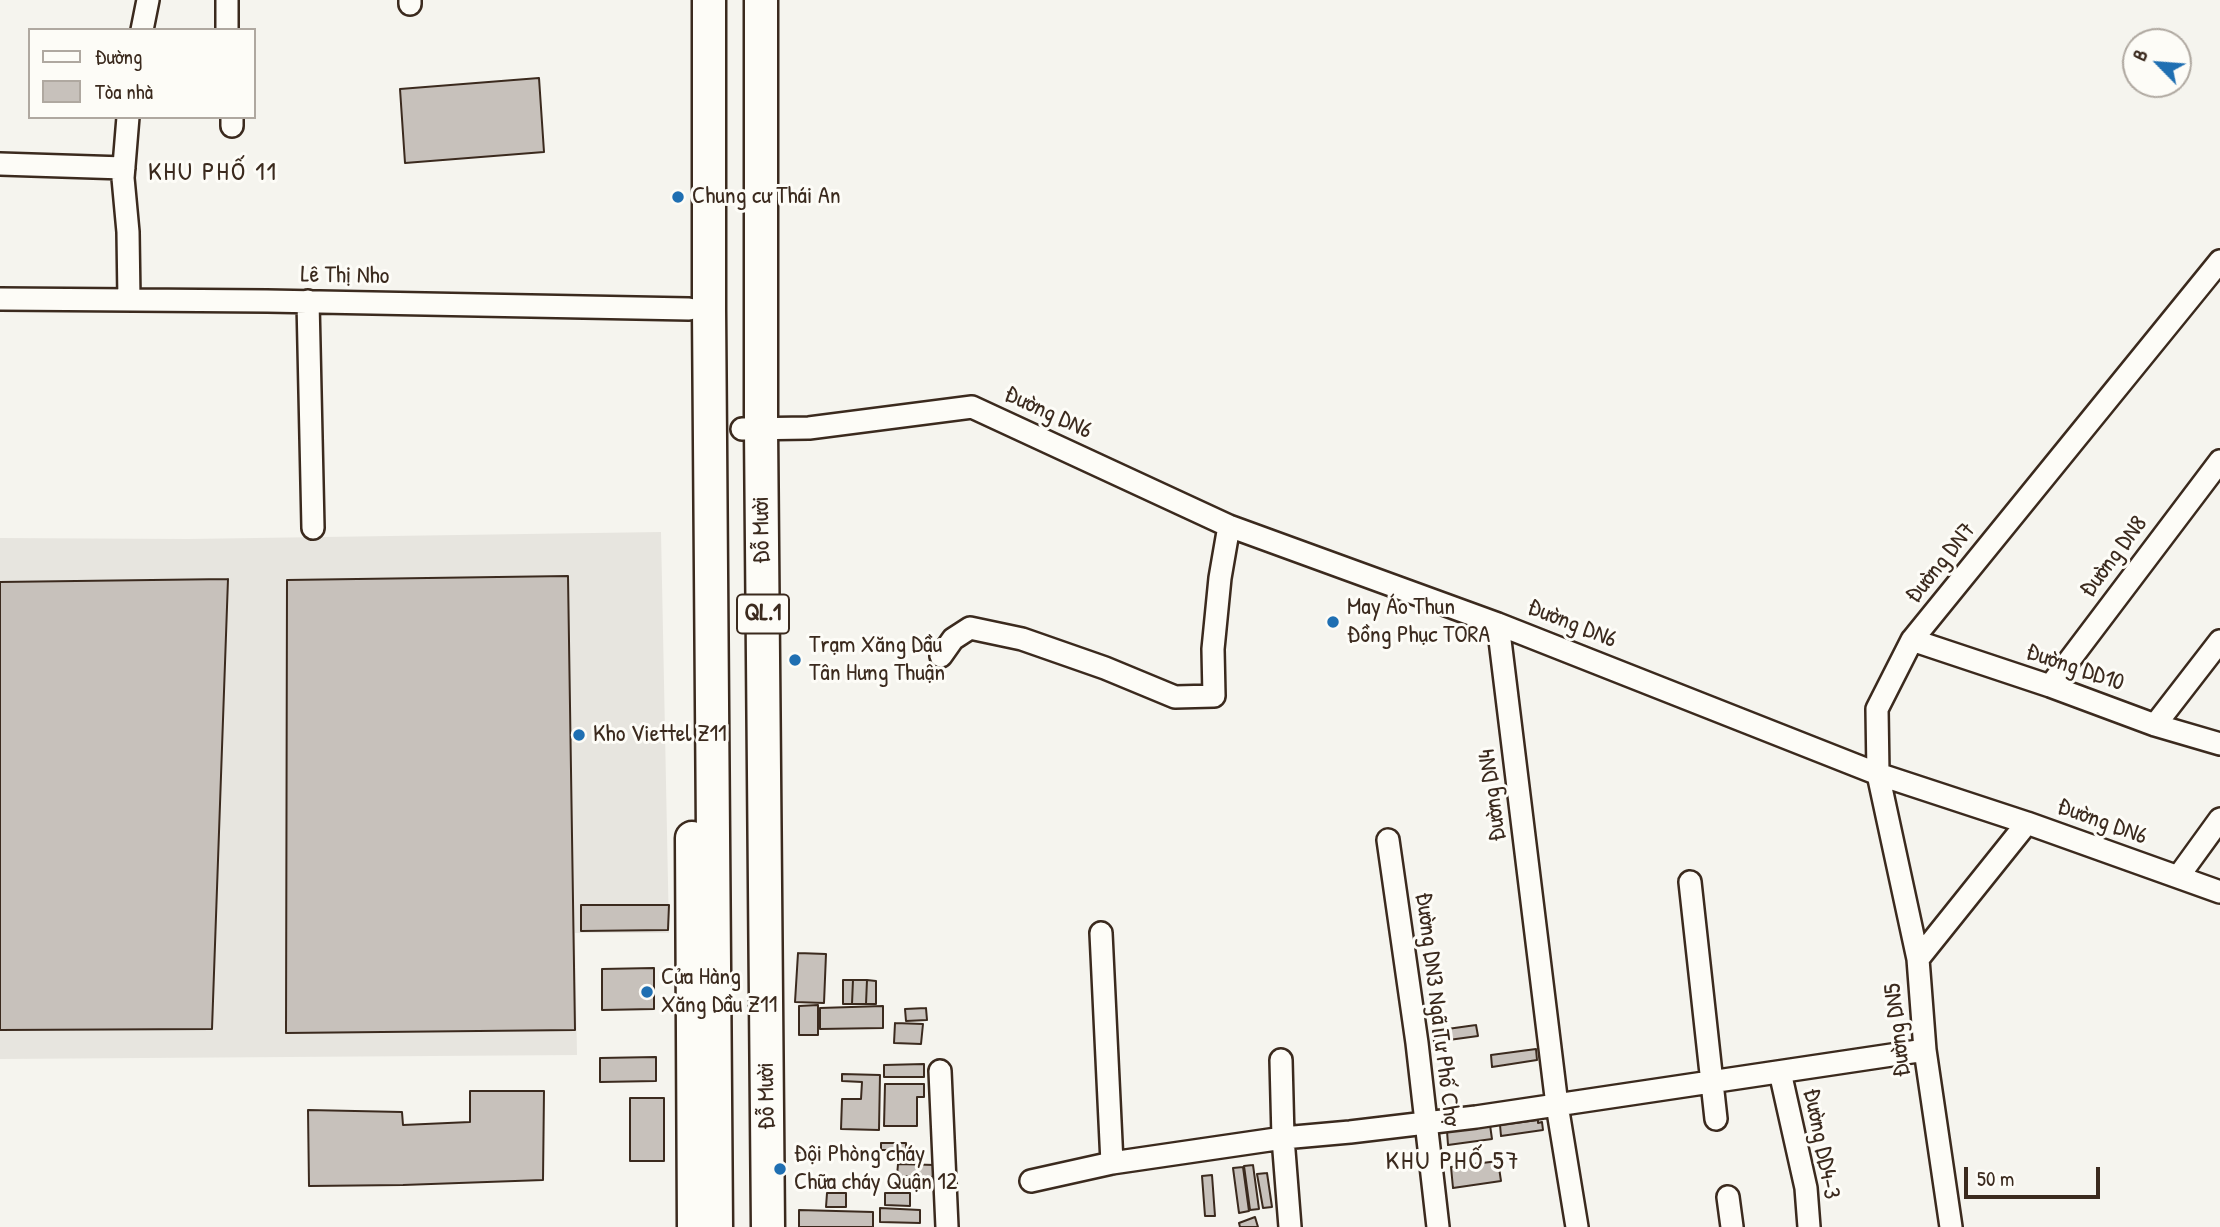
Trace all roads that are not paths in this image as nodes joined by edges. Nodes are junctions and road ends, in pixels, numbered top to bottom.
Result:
1 (148, 0) edge
2 (227, 0) edge
3 (688, 0) edge
4 (709, 0) edge
5 (740, 0) edge
6 (761, 0) edge
7 (142, 28) edge
8 (227, 28) edge
9 (128, 119) edge
10 (0, 164) edge
11 (124, 168) junction
12 (2220, 261) edge
13 (0, 299) edge
14 (129, 300) junction
15 (308, 302) junction
16 (699, 310) junction
17 (752, 429) junction
18 (2220, 461) edge
19 (1229, 526) junction
20 (313, 528) dead end
21 (1499, 624) junction
22 (1912, 640) junction
23 (2220, 641) edge
24 (941, 656) dead end
25 (2050, 686) junction
26 (2155, 724) junction
27 (2220, 744) edge
28 (1878, 774) junction
29 (2220, 819) edge
30 (2027, 823) junction
31 (1388, 840) dead end
32 (2178, 877) junction
33 (1690, 882) dead end
34 (2220, 892) edge
35 (1101, 933) dead end
36 (1918, 958) junction
37 (1925, 1050) junction
38 (1281, 1060) dead end
39 (940, 1071) dead end
40 (1780, 1072) junction
41 (1710, 1082) junction
42 (1557, 1105) junction
43 (1716, 1119) dead end
44 (1426, 1123) junction
45 (1283, 1138) junction
46 (1112, 1163) junction
47 (1031, 1181) dead end
48 (1728, 1197) dead end
49 (694, 1227) edge
50 (716, 1227) edge
51 (749, 1227) edge
52 (768, 1227) edge
53 (947, 1227) edge
54 (1290, 1227) edge
55 (1438, 1227) edge
56 (1577, 1227) edge
57 (1732, 1227) edge
58 (1809, 1227) edge
59 (1951, 1227) edge

1 - 7 street
2 - 8 street
3 - 16 highway, Đỗ Mười / QL.1
4 - 16 highway, Đỗ Mười / QL.1
5 - 17 highway, Đỗ Mười / QL.1
6 - 17 highway, Đỗ Mười / QL.1
9 - 11 street
10 - 11 street
11 - 14 street
12 - 22 street, Đường DN7
13 - 14 street, Lê Thị Nho
14 - 15 street, Lê Thị Nho
15 - 16 street, Lê Thị Nho
15 - 20 street
16 - 49 highway, Đỗ Mười / QL.1
16 - 50 highway, Đỗ Mười / QL.1
17 - 19 street, Đường DN6
17 - 51 highway, Đỗ Mười / QL.1
17 - 52 highway, Đỗ Mười / QL.1
18 - 25 street, Đường DN8
19 - 21 street, Đường DN6
19 - 24 street
21 - 28 street, Đường DN6
21 - 42 street, Đường DN4
22 - 25 street, Đường DD10
22 - 28 street, Đường DN7
23 - 26 street
25 - 26 street, Đường DD10
26 - 27 street, Đường DD10
28 - 30 street, Đường DN6
28 - 36 street, Đường DN7
29 - 32 street
30 - 32 street, Đường DN6
30 - 36 street, Đường DN5
31 - 44 street, Đường DN3 Ngã Tư Phố Chợ
32 - 34 street, Đường DN6
33 - 41 street
35 - 46 street
36 - 37 street, Đường DN5
37 - 40 street
37 - 59 street, Đường DN5
38 - 45 street
39 - 53 street
40 - 41 street
40 - 58 street, Đường DD4-3
41 - 42 street
41 - 43 street
42 - 44 street
42 - 56 street
44 - 45 street
44 - 55 street, Đường DN3 Ngã Tư Phố Chợ
45 - 46 street
45 - 54 street
46 - 47 street
48 - 57 street

